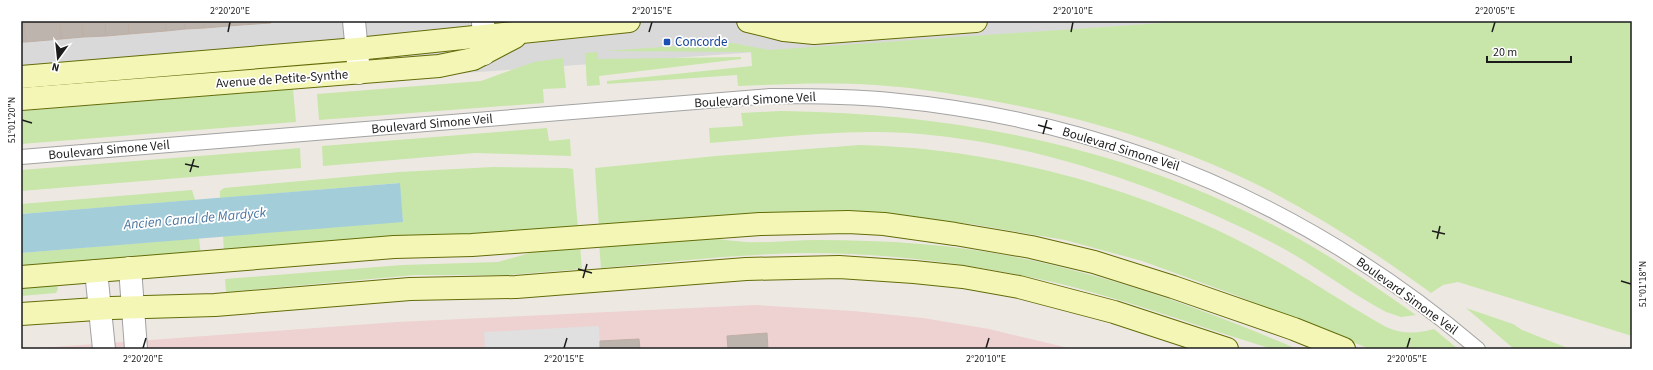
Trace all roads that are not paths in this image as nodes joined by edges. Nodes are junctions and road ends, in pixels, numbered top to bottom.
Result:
1 (354, 21) edge
2 (630, 21) edge
3 (748, 21) edge
4 (976, 21) edge
5 (483, 37) edge
6 (357, 49) junction
7 (359, 73) junction
8 (21, 77) edge
9 (21, 99) edge
10 (21, 157) edge
11 (130, 268) junction
12 (96, 271) junction
13 (21, 277) edge
14 (1205, 298) junction
15 (133, 308) junction
16 (100, 309) junction
17 (21, 314) edge
18 (104, 349) edge
19 (136, 349) edge
20 (1227, 349) edge
21 (1316, 349) edge
22 (1344, 349) edge
23 (1478, 349) edge

1 - 6 street
2 - 5 street, Avenue de Petite-Synthe
3 - 4 street
5 - 6 street, Avenue de Petite-Synthe
5 - 7 street, Avenue de Petite-Synthe
6 - 7 street
6 - 8 street, Avenue de Petite-Synthe
7 - 9 street, Avenue de Petite-Synthe
10 - 23 lane, Boulevard Simone Veil
11 - 12 street
11 - 14 street
11 - 15 street
12 - 13 street
12 - 16 street
14 - 21 street
14 - 22 street
15 - 16 street
15 - 19 street
15 - 20 street
16 - 17 street
16 - 18 street

